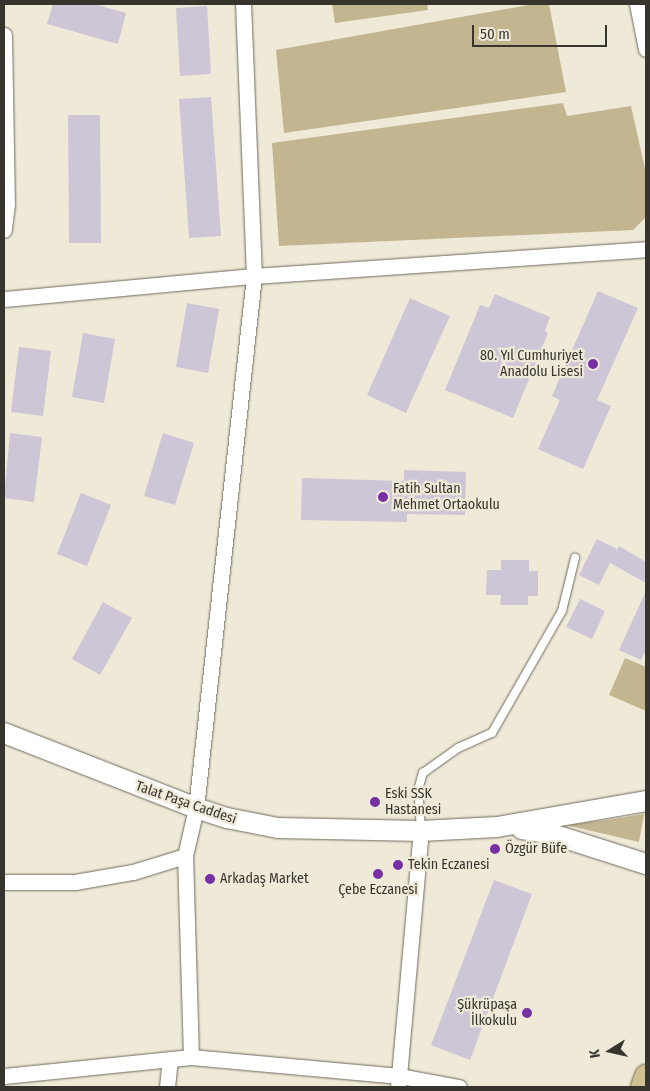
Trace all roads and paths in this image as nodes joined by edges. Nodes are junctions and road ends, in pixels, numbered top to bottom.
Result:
1 (242, 4) edge
2 (637, 4) edge
3 (4, 35) edge
4 (646, 49) edge
5 (4, 230) edge
6 (646, 249) edge
7 (254, 276) junction
8 (4, 299) edge
9 (575, 558) dead end
10 (4, 734) edge
11 (646, 802) edge
12 (196, 808) junction
13 (497, 827) junction
14 (421, 831) junction
15 (185, 856) junction
16 (646, 864) edge
17 (4, 882) edge
18 (190, 1057) junction
19 (170, 1059) junction
20 (4, 1076) edge
21 (646, 1076) edge
22 (399, 1082) edge
23 (167, 1087) edge
24 (459, 1087) edge
25 (642, 1087) edge

1 - 7 street
2 - 4 street
3 - 5 street
6 - 7 street
7 - 8 street
7 - 12 street
9 - 14 lane
10 - 12 main road, Talat Paşa Caddesi
11 - 13 main road, Talat Paşa Caddesi
12 - 14 main road, Talat Paşa Caddesi
12 - 15 street
13 - 14 main road, Talat Paşa Caddesi
13 - 16 main road, Talat Paşa Caddesi
14 - 22 street
15 - 17 street
15 - 18 street
18 - 19 street
18 - 22 street
19 - 20 street
19 - 23 street
21 - 25 main road
22 - 24 street

